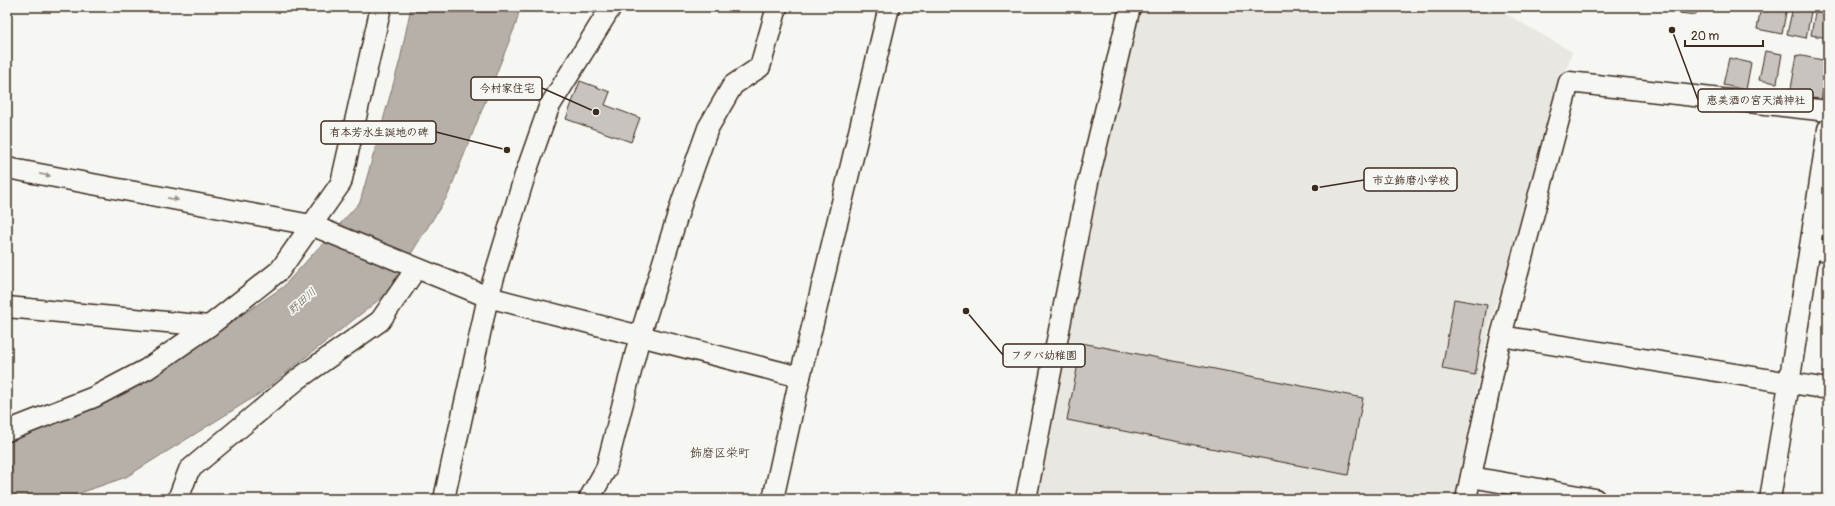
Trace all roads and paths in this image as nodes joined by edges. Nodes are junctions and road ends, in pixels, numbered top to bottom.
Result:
1 (381, 7) edge
2 (611, 7) edge
3 (777, 7) edge
4 (889, 7) edge
5 (1130, 7) edge
6 (1828, 111) edge
7 (1828, 129) edge
8 (7, 168) edge
9 (311, 225) junction
10 (1819, 249) edge
11 (416, 269) junction
12 (488, 297) junction
13 (7, 307) edge
14 (209, 326) junction
15 (640, 336) junction
16 (1501, 336) junction
17 (800, 377) junction
18 (1789, 384) junction
19 (1828, 389) edge
20 (7, 431) edge
21 (1471, 477) junction
22 (178, 499) edge
23 (444, 499) edge
24 (589, 499) edge
25 (772, 499) edge
26 (1026, 499) edge
27 (1466, 499) edge
28 (1595, 499) edge
29 (1770, 499) edge

1 - 9 street
2 - 12 street
3 - 15 street
4 - 17 street
5 - 26 street
6 - 16 street
7 - 10 street
8 -> 9 street
9 - 11 street
9 - 14 street
10 - 18 street
11 - 12 street
11 - 22 street
12 - 15 street
12 - 23 street
13 - 14 street
14 - 20 street
15 - 17 street
15 - 24 street
16 - 18 street
16 - 21 street
17 - 25 street
18 - 19 street
18 - 29 street
21 - 27 street
21 - 28 street

